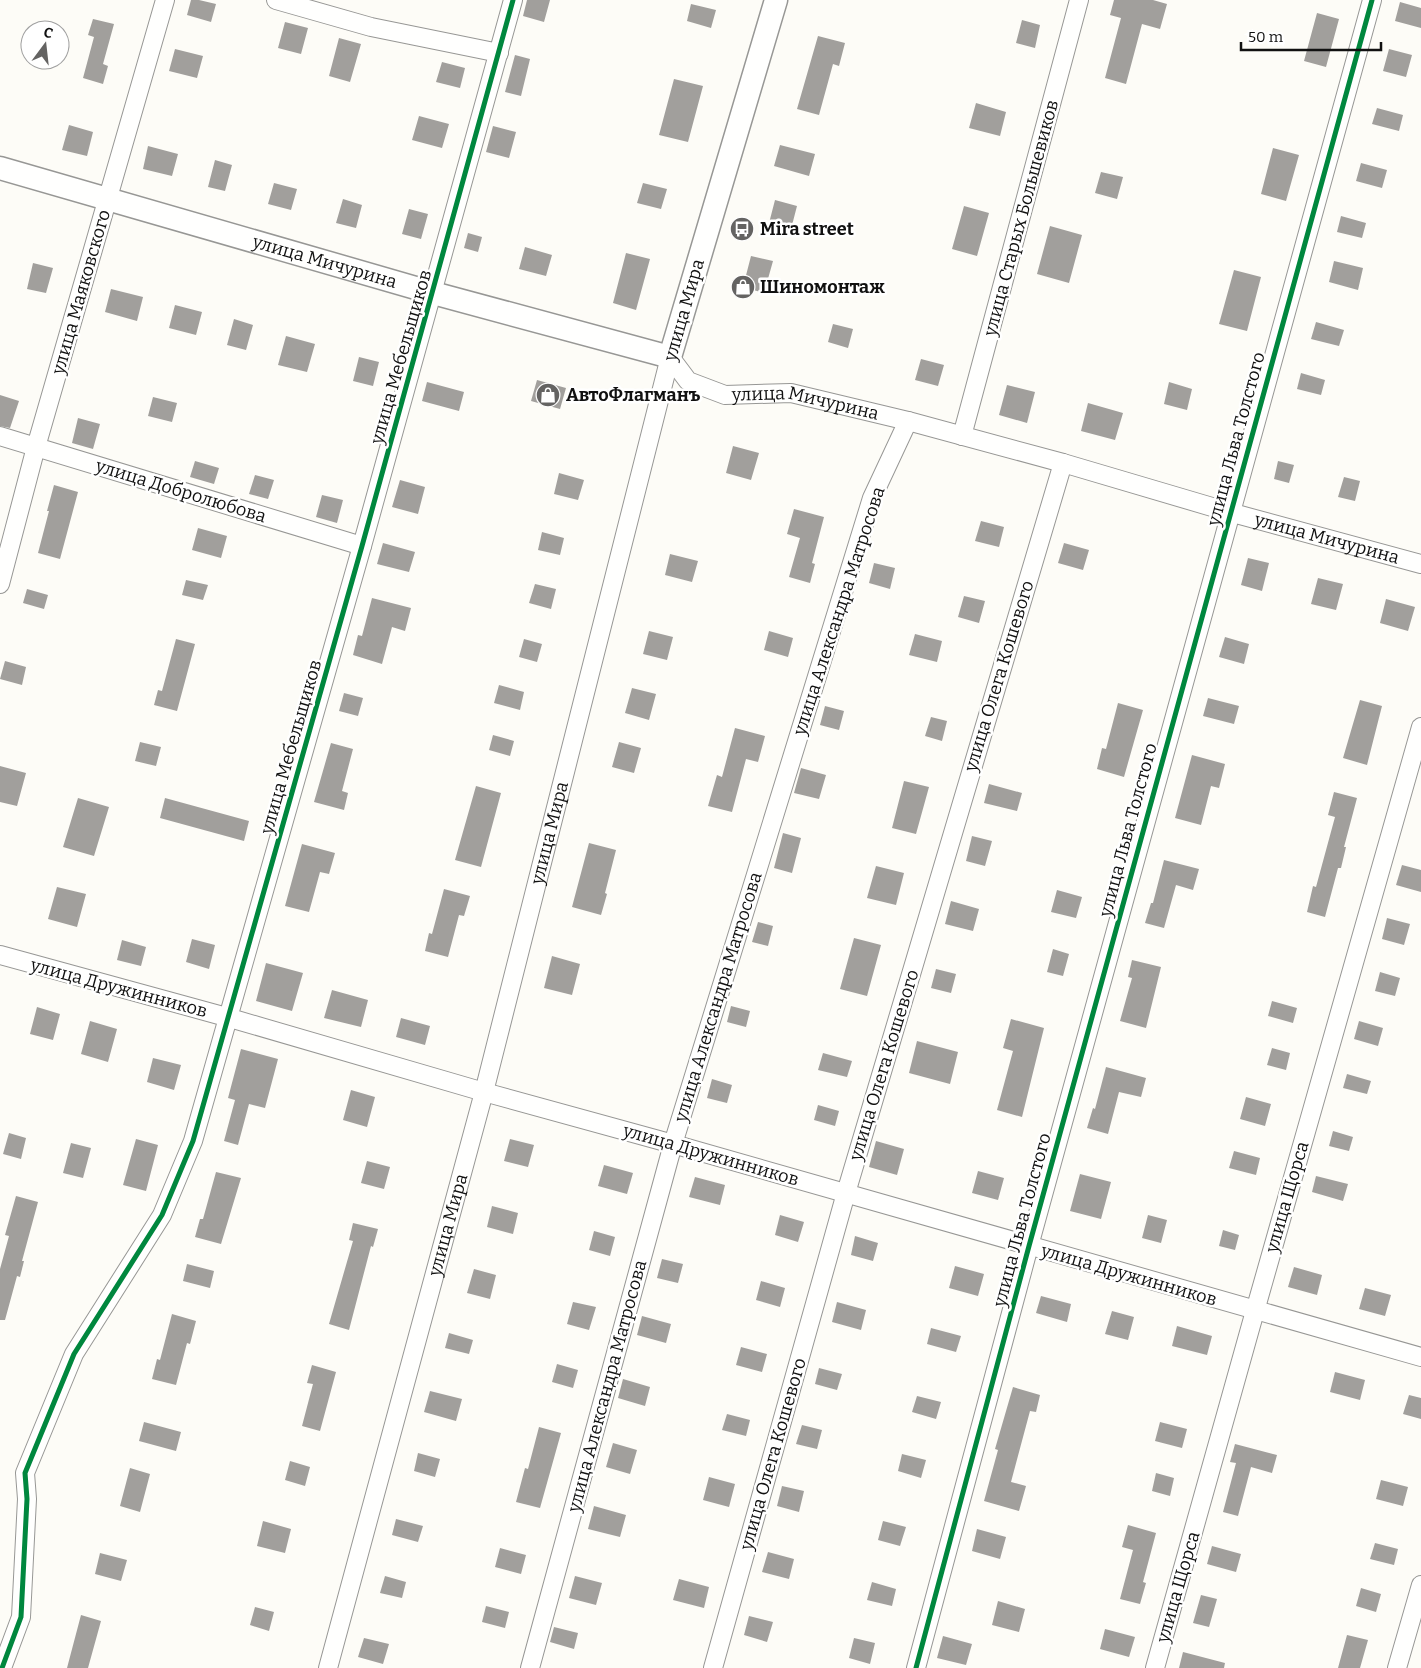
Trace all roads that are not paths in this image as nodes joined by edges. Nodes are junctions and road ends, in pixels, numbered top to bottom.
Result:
1 (165, 0) edge
2 (276, 0) edge
3 (513, 0) edge
4 (776, 0) edge
5 (1079, 0) edge
6 (1372, 0) edge
7 (499, 53) junction
8 (0, 168) edge
9 (107, 200) junction
10 (433, 293) junction
11 (670, 357) junction
12 (908, 421) junction
13 (0, 436) edge
14 (962, 436) junction
15 (36, 447) junction
16 (1062, 463) junction
17 (1230, 512) junction
18 (362, 546) junction
19 (1421, 564) edge
20 (0, 584) edge
21 (1421, 726) edge
22 (0, 955) edge
23 (230, 1018) junction
24 (484, 1092) junction
25 (673, 1144) junction
26 (846, 1193) junction
27 (1028, 1246) junction
28 (1255, 1311) junction
29 (1421, 1357) edge
30 (1421, 1585) edge
31 (2, 1668) edge
32 (328, 1668) edge
33 (530, 1668) edge
34 (713, 1668) edge
35 (916, 1668) edge
36 (1155, 1668) edge
37 (1397, 1668) edge

1 - 9 street, улица Маяковского
2 - 7 street
3 - 7 street, улица Мебельщиков
4 - 11 street, улица Мира
5 - 14 street, улица Старых Большевиков
6 - 17 street, улица Льва Толстого
7 - 10 street, улица Мебельщиков
8 - 9 street, улица Мичурина
9 - 10 street, улица Мичурина
9 - 15 street, улица Маяковского
10 - 11 street, улица Мичурина
10 - 18 street, улица Мебельщиков
11 - 12 street, улица Мичурина
11 - 24 street, улица Мира
12 - 14 street, улица Мичурина
12 - 25 street, улица Александра Матросова
13 - 15 street, улица Добролюбова
14 - 16 street, улица Мичурина
15 - 18 street, улица Добролюбова
15 - 20 street, улица Маяковского
16 - 17 street, улица Мичурина
16 - 26 street, улица Олега Кошевого
17 - 19 street, улица Мичурина
17 - 27 street, улица Льва Толстого
18 - 23 street, улица Мебельщиков
21 - 28 street, улица Щорса
22 - 23 street, улица Дружинников
23 - 24 street, улица Дружинников
23 - 31 street, улица Мебельщиков
24 - 25 street, улица Дружинников
24 - 32 street, улица Мира
25 - 26 street, улица Дружинников
25 - 33 street, улица Александра Матросова
26 - 27 street, улица Дружинников
26 - 34 street, улица Олега Кошевого
27 - 28 street, улица Дружинников
27 - 35 street, улица Льва Толстого
28 - 29 street, улица Дружинников
28 - 36 street, улица Щорса
30 - 37 street

